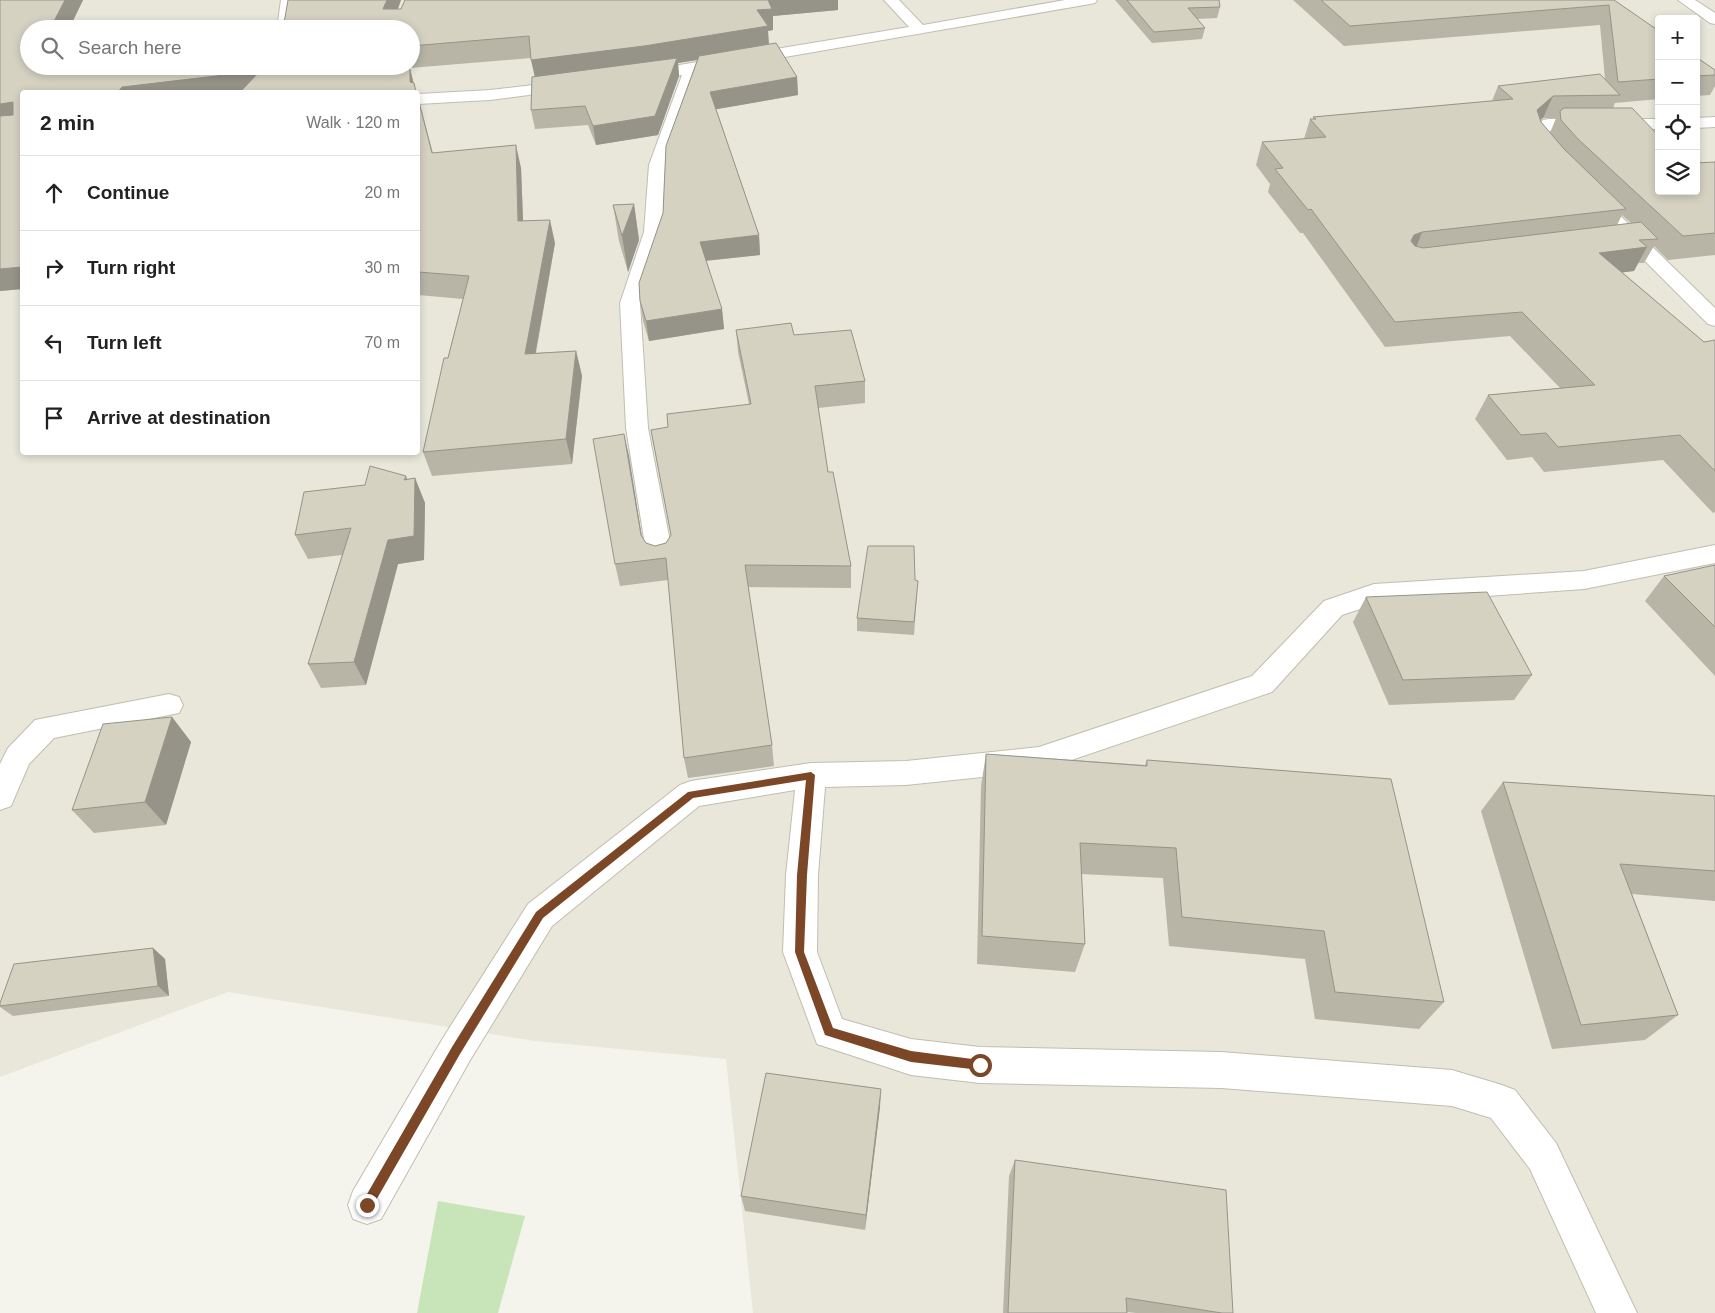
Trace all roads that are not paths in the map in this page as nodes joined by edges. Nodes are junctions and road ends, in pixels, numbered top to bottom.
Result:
1 (288, 0) edge
2 (891, 0) edge
3 (1090, 0) edge
4 (1685, 0) edge
5 (285, 20) edge
6 (1715, 20) edge
7 (919, 29) junction
8 (692, 68) junction
9 (627, 78) edge
10 (578, 84) edge
11 (420, 99) edge
12 (1715, 122) edge
13 (1700, 123) edge
14 (1655, 124) edge
15 (1560, 167) edge
16 (1580, 186) edge
17 (1715, 320) edge
18 (1715, 554) edge
19 (660, 557) edge
20 (169, 705) dead end
21 (811, 775) junction
22 (0, 798) edge
23 (367, 1205) dead end
24 (1617, 1313) edge

1 - 5 street
2 - 7 street
3 - 7 street
4 - 6 street
7 - 8 street
8 - 9 street
8 - 19 street
10 - 11 street
12 - 13 street
14 - 15 street
16 - 17 street
18 - 21 street
20 - 22 street
21 - 23 street
21 - 24 street

